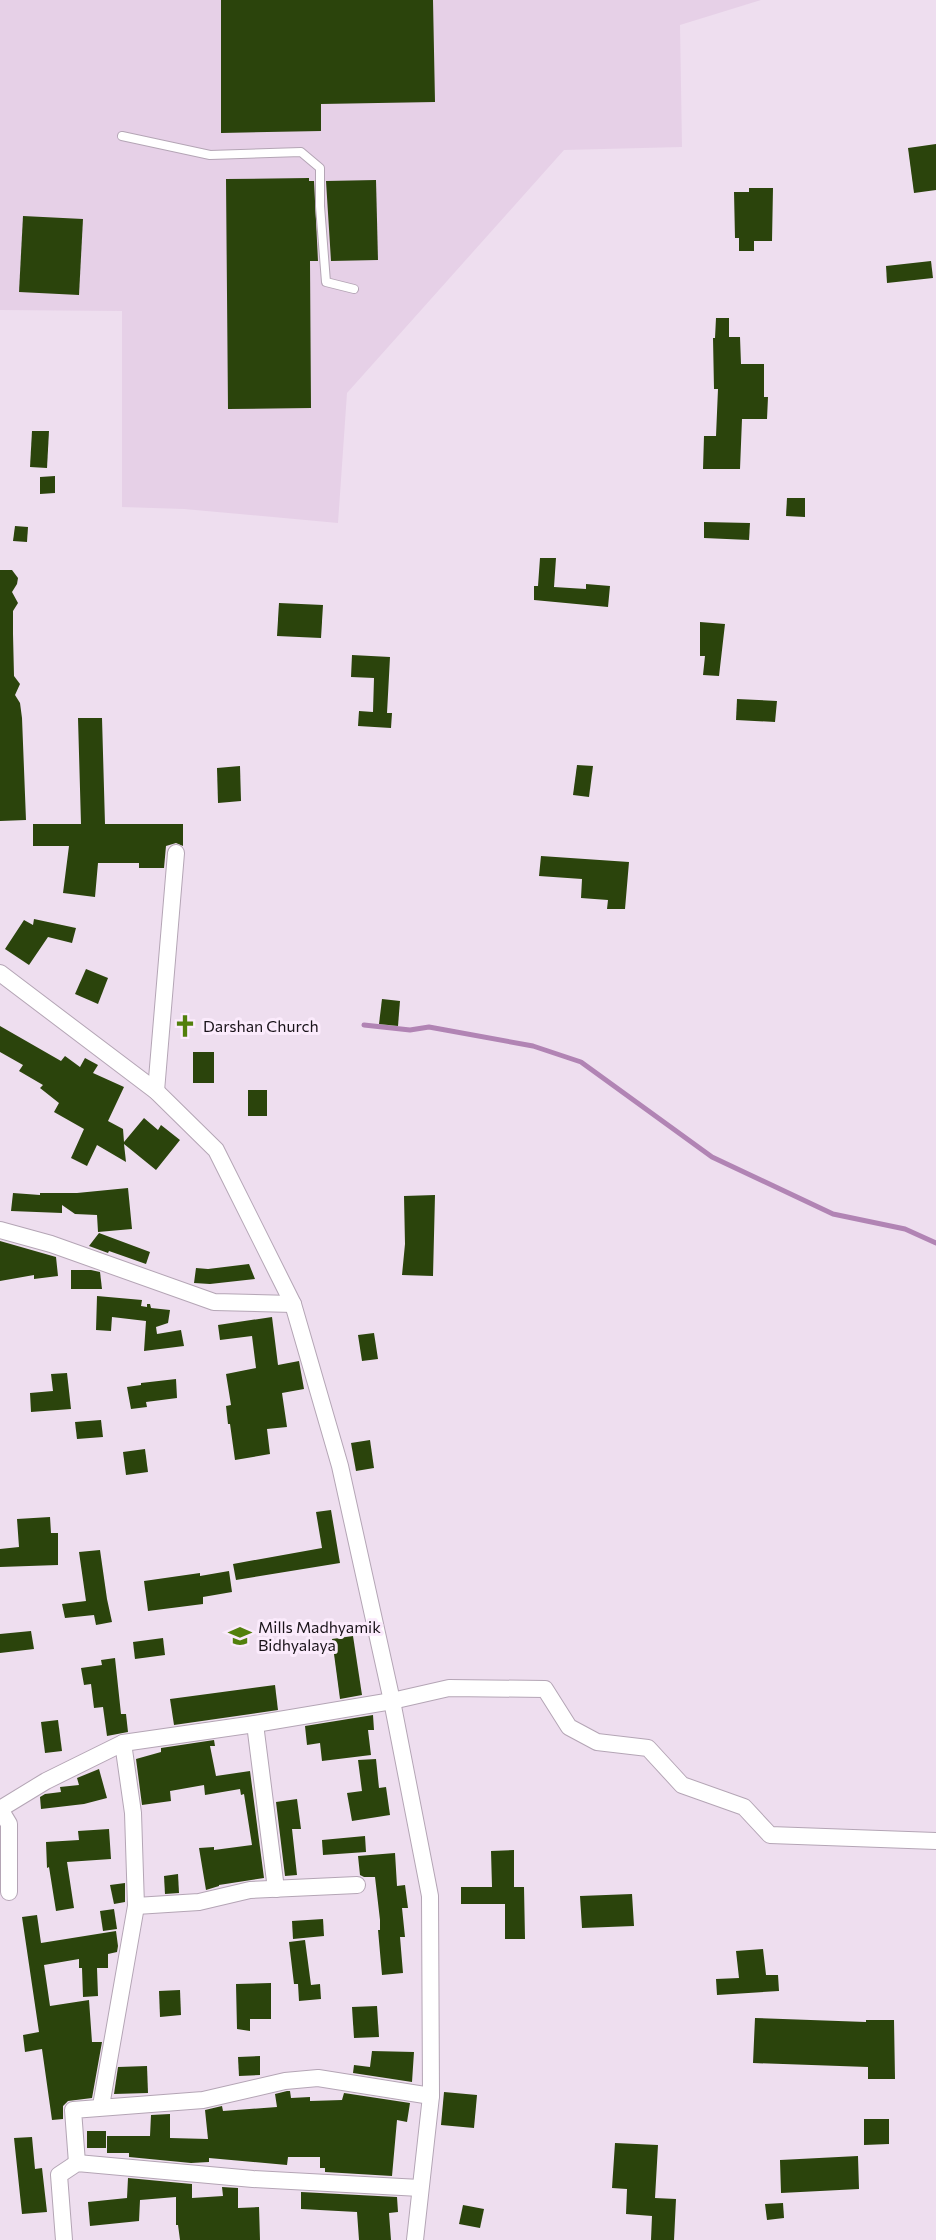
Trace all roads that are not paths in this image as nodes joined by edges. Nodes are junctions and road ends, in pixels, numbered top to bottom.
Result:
1 (122, 136) dead end
2 (354, 289) dead end
3 (176, 853) dead end
4 (0, 973) edge
5 (156, 1091) junction
6 (0, 1230) edge
7 (293, 1304) junction
8 (392, 1701) junction
9 (255, 1724) junction
10 (123, 1743) junction
11 (936, 1841) edge
12 (357, 1885) dead end
13 (276, 1889) junction
14 (9, 1892) dead end
15 (136, 1906) junction
16 (431, 2096) junction
17 (101, 2106) junction
18 (77, 2163) junction
19 (420, 2188) junction
20 (64, 2240) edge
21 (414, 2240) edge

1 - 2 lane
3 - 5 street
4 - 5 street
5 - 7 street
6 - 7 street
7 - 8 street
8 - 9 street
8 - 11 street
8 - 16 street
9 - 10 street
9 - 13 street
10 - 14 street
10 - 15 street
12 - 13 street
13 - 15 street
15 - 17 street
16 - 17 street
16 - 19 street
17 - 18 street
18 - 19 street
18 - 20 street
19 - 21 street

